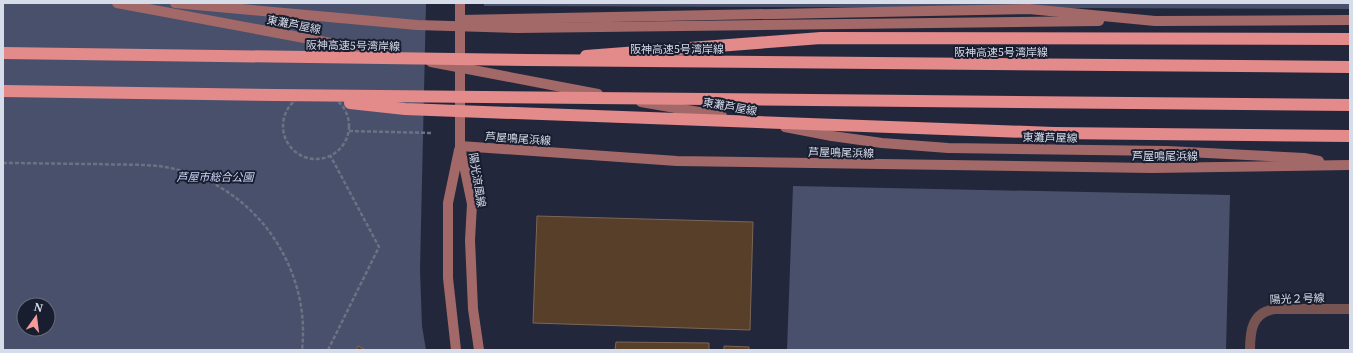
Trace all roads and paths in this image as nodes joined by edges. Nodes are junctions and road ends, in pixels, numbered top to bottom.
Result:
1 (117, 3) edge
2 (175, 3) edge
3 (460, 3) edge
4 (460, 20) junction
5 (1350, 20) edge
6 (1155, 21) junction
7 (1350, 39) edge
8 (3, 53) edge
9 (527, 60) junction
10 (1350, 67) edge
11 (3, 91) edge
12 (275, 95) junction
13 (1350, 105) edge
14 (349, 131) junction
15 (432, 133) dead end
16 (1350, 136) edge
17 (460, 146) junction
18 (330, 155) junction
19 (3, 163) edge
20 (1348, 165) edge
21 (1350, 309) edge
22 (302, 350) edge
23 (328, 350) edge
24 (456, 350) edge
25 (478, 350) edge
26 (1250, 350) edge

1 - 20 main road, 東灘芦屋線, bridge
2 - 6 main road, 東灘芦屋線, bridge
3 - 4 main road
4 - 6 main road
4 - 17 main road
5 - 6 main road
7 - 9 highway, bridge
8 - 9 highway, 阪神高速5号湾岸線, bridge
9 - 10 highway, 阪神高速5号湾岸線, bridge
11 - 12 highway, bridge
12 - 13 highway, bridge
12 - 16 highway, bridge
14 - 15 path
14 - 18 path
14 - 18 path
17 - 20 main road, 芦屋鳴尾浜線
17 - 24 main road, 陽光涼風線
17 - 25 main road, 陽光涼風線
18 - 23 path
19 - 22 path
21 - 26 street, 陽光２号線

